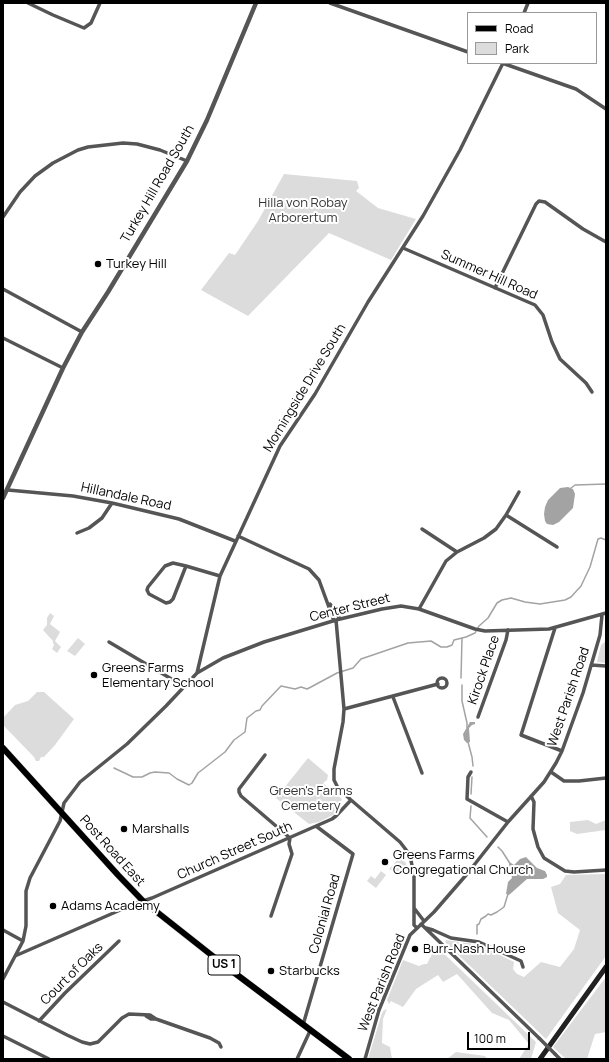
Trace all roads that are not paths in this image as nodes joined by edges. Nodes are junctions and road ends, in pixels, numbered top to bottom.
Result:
1 (28, 3) edge
2 (100, 3) edge
3 (256, 3) edge
4 (330, 3) edge
5 (467, 52) edge
6 (502, 64) edge
7 (505, 64) edge
8 (606, 109) edge
9 (187, 161) junction
10 (3, 217) edge
11 (606, 242) edge
12 (403, 248) junction
13 (3, 288) edge
14 (495, 288) junction
15 (82, 332) junction
16 (3, 338) edge
17 (63, 368) junction
18 (592, 392) dead end
19 (8, 490) junction
20 (519, 492) dead end
21 (3, 498) edge
22 (112, 503) junction
23 (506, 515) junction
24 (422, 529) dead end
25 (77, 533) dead end
26 (238, 536) junction
27 (235, 541) junction
28 (557, 547) dead end
29 (457, 552) junction
30 (186, 566) junction
31 (220, 576) junction
32 (327, 600) junction
33 (419, 609) junction
34 (604, 614) edge
35 (340, 619) junction
36 (335, 620) junction
37 (555, 628) junction
38 (508, 630) junction
39 (109, 642) dead end
40 (591, 665) junction
41 (606, 666) edge
42 (197, 673) junction
43 (438, 684) dead end
44 (185, 687) junction
45 (393, 696) junction
46 (344, 709) junction
47 (478, 717) dead end
48 (3, 748) edge
49 (562, 751) junction
50 (265, 755) dead end
51 (471, 772) dead end
52 (551, 772) junction
53 (422, 773) dead end
54 (606, 778) edge
55 (531, 796) junction
56 (350, 800) junction
57 (62, 812) junction
58 (508, 822) junction
59 (316, 826) junction
60 (290, 838) junction
61 (606, 870) edge
62 (143, 901) junction
63 (414, 908) junction
64 (271, 916) dead end
65 (422, 923) junction
66 (416, 928) junction
67 (425, 928) junction
68 (3, 930) edge
69 (23, 941) junction
70 (119, 941) dead end
71 (15, 956) junction
72 (523, 967) dead end
73 (606, 967) edge
74 (3, 979) edge
75 (3, 1002) edge
76 (39, 1021) junction
77 (303, 1025) junction
78 (310, 1030) junction
79 (3, 1036) edge
80 (221, 1047) dead end
81 (48, 1059) edge
82 (297, 1059) edge
83 (349, 1059) edge
84 (365, 1059) edge
85 (540, 1059) edge
86 (560, 1059) edge

1 - 2 street
3 - 9 street, Turkey Hill Road South
4 - 5 street
6 - 12 street, Morningside Drive South
7 - 8 street
9 - 10 street
9 - 15 street, Turkey Hill Road South
11 - 14 street
12 - 14 street, Summer Hill Road
12 - 26 street, Morningside Drive South
13 - 15 street
14 - 18 street, Summer Hill Road
15 - 17 street, Turkey Hill Road South
16 - 17 street
17 - 19 street, Turkey Hill Road South
19 - 21 street, Turkey Hill Road South
19 - 22 street, Hillandale Road
20 - 23 street
22 - 25 street
22 - 27 street, Hillandale Road
23 - 28 street
23 - 29 street
24 - 29 street
26 - 27 street, Morningside Drive South
26 - 32 street
27 - 31 street, Morningside Drive South
29 - 33 street
30 - 30 street
30 - 31 street
31 - 42 street, Morningside Drive South
32 - 35 street
32 - 36 street
33 - 35 street, Center Street
33 - 38 street, Center Street
34 - 37 street, Center Street
34 - 40 street, West Parish Road
35 - 36 street, Center Street
36 - 42 street, Center Street
36 - 46 street
37 - 38 street, Center Street
37 - 49 street
38 - 47 street, Kirock Place
39 - 44 street
40 - 41 street
40 - 49 street, West Parish Road
42 - 44 street, Morningside Drive South
43 - 45 street
44 - 57 street, Morningside Drive South
45 - 46 street
45 - 53 street
46 - 56 street
48 - 57 main road, Post Road East / US 1
49 - 52 street, West Parish Road
50 - 60 street
51 - 58 street
52 - 54 street
52 - 55 street, West Parish Road
55 - 58 street, West Parish Road
55 - 61 street
56 - 59 street, Church Street South
56 - 63 street
57 - 62 main road, Post Road East / US 1
57 - 69 street, Morningside Drive South
58 - 65 street, West Parish Road
59 - 60 street, Church Street South
59 - 77 street, Colonial Road
60 - 62 street, Church Street South
60 - 64 street
62 - 71 street, Church Street South
62 - 77 main road, Post Road East / US 1
63 - 65 street
63 - 66 street
65 - 66 street, West Parish Road
65 - 67 street
66 - 84 street, West Parish Road
67 - 72 street
67 - 86 street, bridge
68 - 69 street
69 - 71 street, Morningside Drive South
70 - 76 street, Court of Oaks
71 - 74 street, Morningside Drive South
73 - 85 main road
75 - 76 street
76 - 80 street
77 - 78 main road, Post Road East / US 1
78 - 82 street
78 - 83 main road, Post Road East / US 1
79 - 81 street

